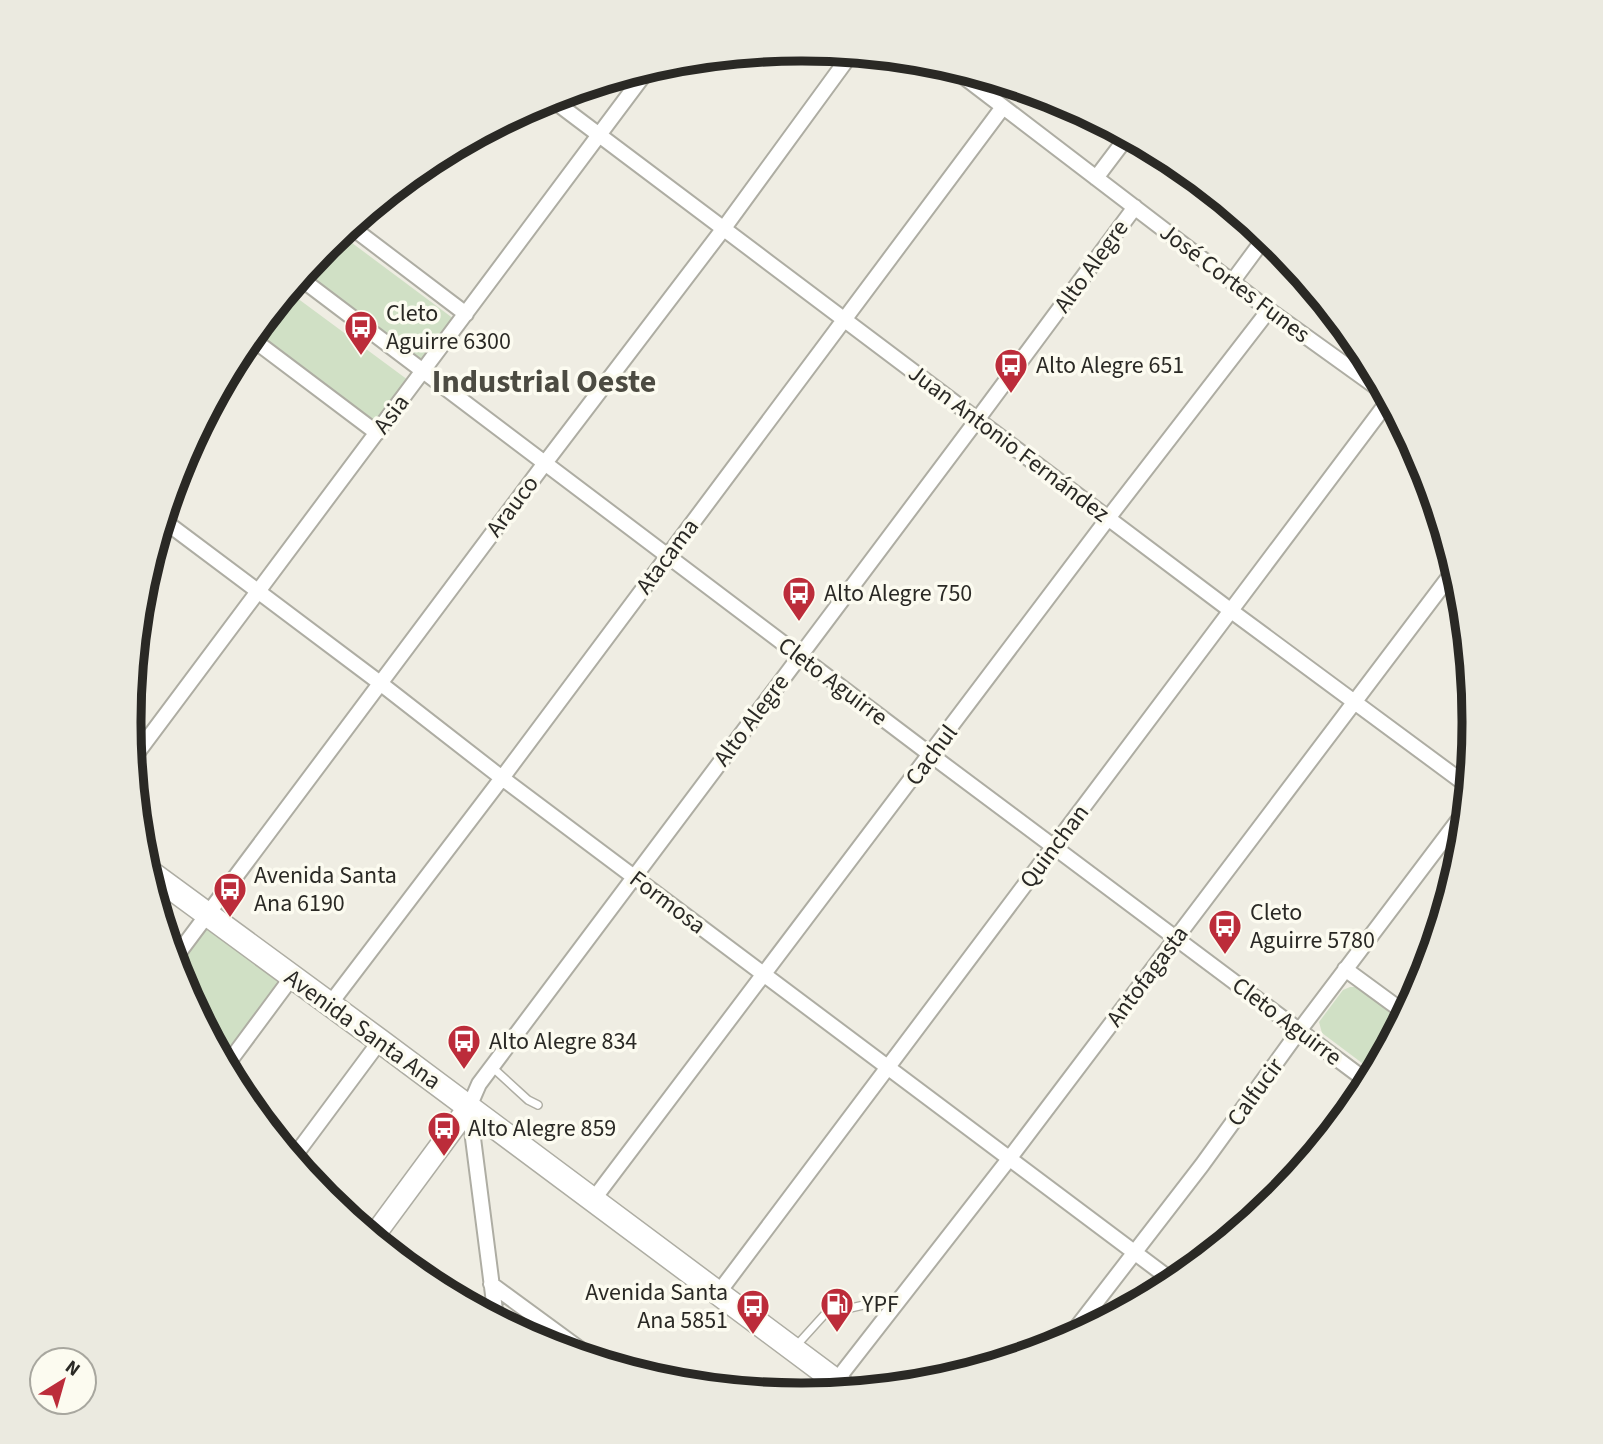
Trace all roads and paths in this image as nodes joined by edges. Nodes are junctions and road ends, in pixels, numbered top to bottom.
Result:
1 (844, 63) edge
2 (639, 82) edge
3 (981, 86) edge
4 (562, 107) edge
5 (1003, 107) junction
6 (599, 135) junction
7 (1122, 144) edge
8 (1096, 178) junction
9 (1135, 207) junction
10 (724, 228) junction
11 (358, 232) edge
12 (1258, 245) edge
13 (1232, 282) junction
14 (307, 284) edge
15 (1269, 310) junction
16 (466, 314) junction
17 (845, 320) junction
18 (260, 344) edge
19 (423, 371) junction
20 (1367, 380) edge
21 (1383, 408) edge
22 (977, 420) junction
23 (377, 433) junction
24 (545, 463) junction
25 (1109, 517) junction
26 (171, 526) edge
27 (668, 556) junction
28 (1447, 580) edge
29 (259, 592) junction
30 (1230, 610) junction
31 (801, 655) junction
32 (380, 683) junction
33 (1354, 701) junction
34 (142, 747) edge
35 (930, 755) junction
36 (502, 778) junction
37 (1460, 780) edge
38 (1454, 826) edge
39 (1053, 847) junction
40 (634, 877) junction
41 (160, 881) edge
42 (206, 915) junction
43 (1176, 937) junction
44 (181, 949) edge
45 (1345, 969) junction
46 (764, 975) junction
47 (292, 977) junction
48 (330, 1004) junction
49 (1397, 1007) edge
50 (1299, 1031) junction
51 (380, 1041) junction
52 (232, 1057) edge
53 (492, 1066) junction
54 (888, 1067) junction
55 (1359, 1076) edge
56 (538, 1105) dead end
57 (469, 1107) junction
58 (299, 1150) edge
59 (1009, 1160) junction
60 (593, 1200) junction
61 (379, 1229) edge
62 (1133, 1252) junction
63 (1164, 1274) edge
64 (491, 1284) junction
65 (719, 1292) junction
66 (896, 1304) junction
67 (494, 1307) edge
68 (1082, 1320) edge
69 (566, 1339) edge
70 (793, 1349) junction
71 (836, 1381) edge
72 (845, 1381) edge

1 - 10 street, Arauco
2 - 6 street, Asia
3 - 5 street, José Cortes Funes
4 - 6 street, Juan Antonio Fernández
5 - 8 street, José Cortes Funes
5 - 17 street, Atacama
6 - 10 street, Juan Antonio Fernández
6 - 16 street, Asia
7 - 8 street
8 - 9 street, José Cortes Funes
9 - 13 street, José Cortes Funes
9 - 22 street, Alto Alegre
10 - 17 street, Juan Antonio Fernández
10 - 24 street, Arauco
11 - 16 street
12 - 13 street
13 - 15 street, José Cortes Funes
14 - 19 street, Cleto Aguirre
15 - 20 street, José Cortes Funes
15 - 25 street, Cachul
16 - 19 street, Asia
17 - 22 street, Juan Antonio Fernández
17 - 27 street, Atacama
18 - 23 street
19 - 23 street, Asia
19 - 24 street, Cleto Aguirre
21 - 30 street, Quinchan
22 - 25 street, Juan Antonio Fernández
22 - 31 street, Alto Alegre
23 - 29 street, Asia
24 - 27 street, Cleto Aguirre
24 - 32 street, Arauco
25 - 30 street, Juan Antonio Fernández
25 - 35 street, Cachul
26 - 29 street, Formosa
27 - 31 street, Cleto Aguirre
27 - 36 street, Atacama
28 - 33 street, Antofagasta
29 - 32 street, Formosa
29 - 34 street, Asia
30 - 33 street, Juan Antonio Fernández
30 - 39 street, Quinchan
31 - 35 street, Cleto Aguirre
31 - 40 street, Alto Alegre
32 - 36 street, Formosa
32 - 42 street, Arauco
33 - 37 street, Juan Antonio Fernández
33 - 43 street, Antofagasta
35 - 39 street, Cleto Aguirre
35 - 46 street, Cachul
36 - 40 street, Formosa
36 - 48 street, Atacama
38 - 45 street, Calfucir
39 - 43 street, Cleto Aguirre
39 - 54 street, Quinchan
40 - 46 street, Formosa
40 - 53 street, Alto Alegre
41 - 42 main road, Avenida Santa Ana
42 - 44 street, Arauco
42 - 47 main road, Avenida Santa Ana
43 - 50 street, Cleto Aguirre
43 - 59 street, Antofagasta
45 - 49 street
45 - 50 street, Calfucir
46 - 54 street, Formosa
46 - 60 street, Cachul
47 - 48 main road, Avenida Santa Ana
47 - 52 street
48 - 51 main road, Avenida Santa Ana
50 - 55 street, Cleto Aguirre
50 - 62 street, Calfucir
51 - 57 main road, Avenida Santa Ana
51 - 58 street
53 - 56 lane
53 - 57 street, Alto Alegre
54 - 59 street, Formosa
54 - 65 street, Quinchan
57 - 60 main road, Avenida Santa Ana
57 - 61 main road, Alto Alegre
57 - 64 street
59 - 62 street, Formosa
59 - 66 street, Antofagasta
60 - 65 main road, Avenida Santa Ana
62 - 63 street, Formosa
62 - 68 street, Calfucir
64 - 67 street
64 - 69 street
65 - 70 main road, Avenida Santa Ana
66 - 70 lane
66 - 72 street, Antofagasta
70 - 71 main road, Avenida Santa Ana

